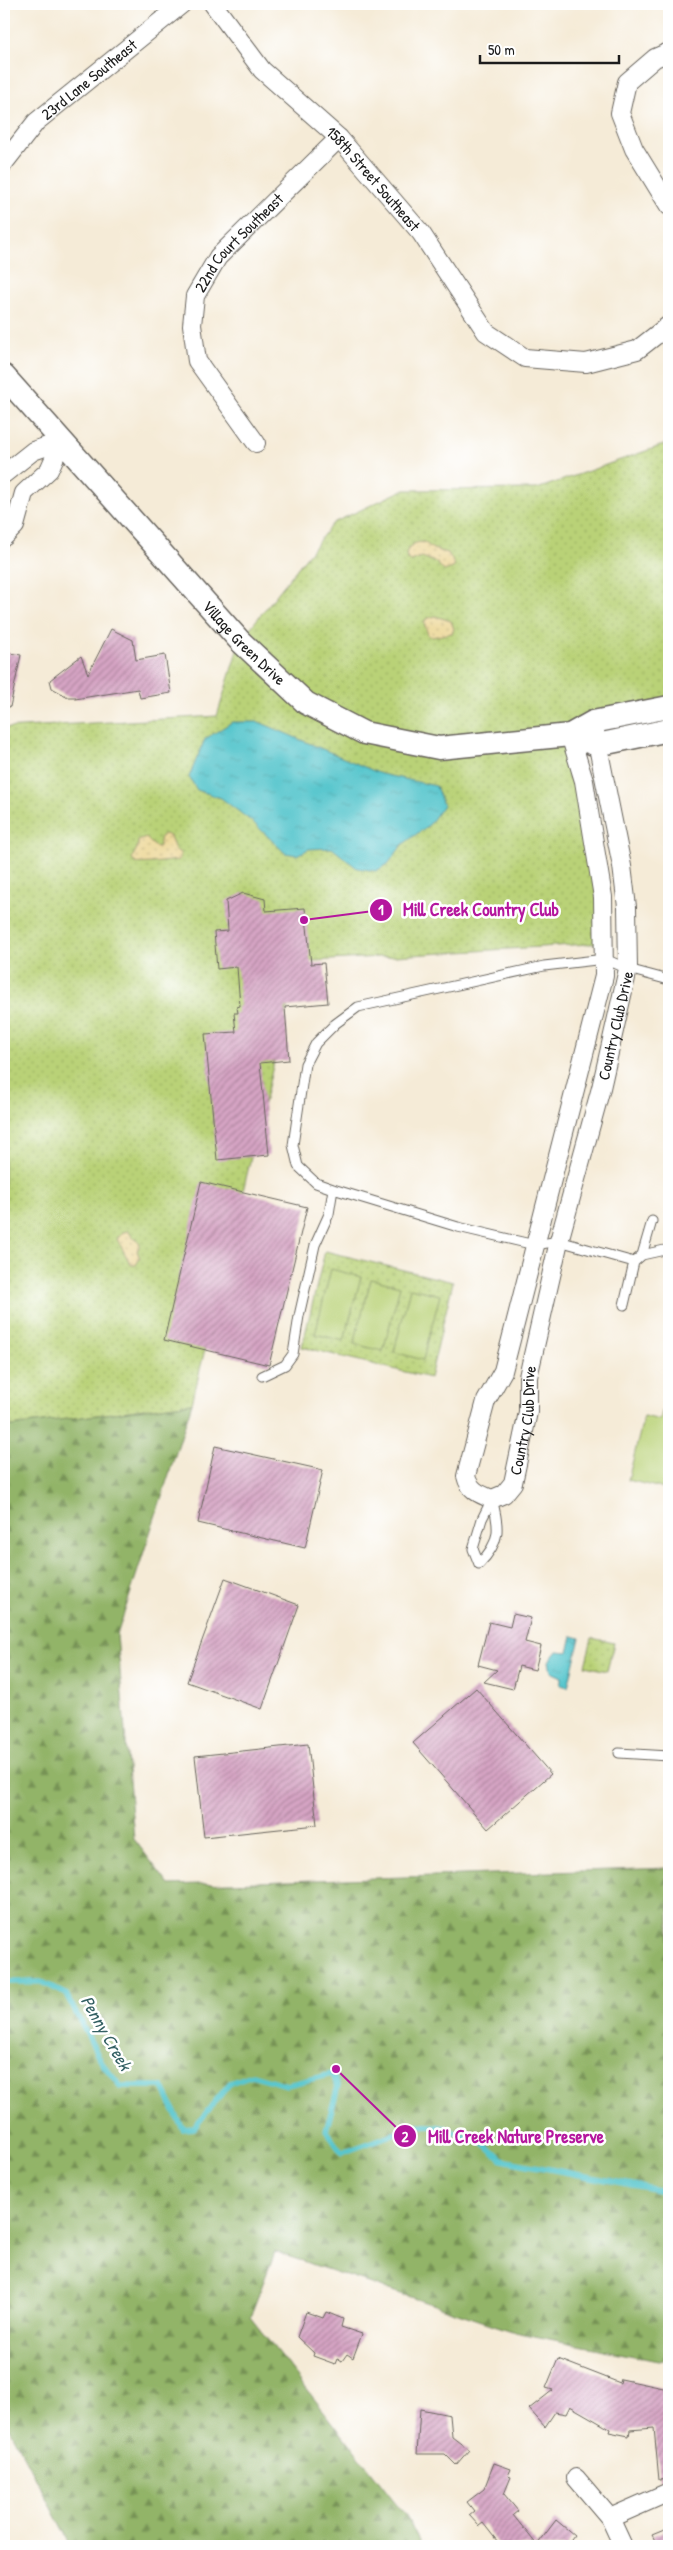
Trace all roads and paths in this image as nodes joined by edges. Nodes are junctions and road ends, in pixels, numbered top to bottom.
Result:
1 (182, 4) edge
2 (213, 4) edge
3 (669, 52) edge
4 (339, 138) junction
5 (4, 163) edge
6 (669, 206) edge
7 (669, 325) edge
8 (4, 376) edge
9 (62, 441) junction
10 (256, 443) dead end
11 (4, 474) edge
12 (4, 537) edge
13 (669, 707) edge
14 (592, 722) junction
15 (669, 730) edge
16 (570, 735) junction
17 (597, 744) junction
18 (605, 959) junction
19 (628, 969) junction
20 (669, 980) edge
21 (334, 1189) junction
22 (652, 1221) dead end
23 (559, 1241) junction
24 (535, 1245) junction
25 (669, 1249) edge
26 (642, 1255) junction
27 (634, 1262) junction
28 (624, 1305) dead end
29 (262, 1376) dead end
30 (492, 1499) junction
31 (619, 1753) dead end
32 (669, 1756) edge
33 (576, 2478) dead end
34 (669, 2492) edge
35 (610, 2518) junction
36 (623, 2546) edge

1 - 5 street, 23rd Lane Southeast
2 - 4 street, 158th Street Southeast
3 - 6 street
4 - 7 street, 158th Street Southeast
4 - 10 street, 22nd Court Southeast
8 - 9 street, Village Green Drive
9 - 11 street
9 - 12 street
9 - 16 street, Village Green Drive
13 - 14 street, Village Green Drive
14 - 16 street, Village Green Drive
14 - 17 street, Country Club Drive
15 - 17 street, Village Green Drive
16 - 17 street, Village Green Drive
16 - 18 street, Country Club Drive
17 - 19 street, Country Club Drive
18 - 19 lane
18 - 21 lane
18 - 24 street, Country Club Drive
19 - 20 lane
19 - 23 street, Country Club Drive
21 - 24 lane
21 - 29 lane
22 - 26 lane
23 - 24 lane
23 - 27 lane
23 - 30 street, Country Club Drive
24 - 30 street, Country Club Drive
25 - 26 lane
26 - 27 lane
27 - 28 lane
30 - 30 lane
31 - 32 lane
33 - 35 street
34 - 35 street
35 - 36 street

